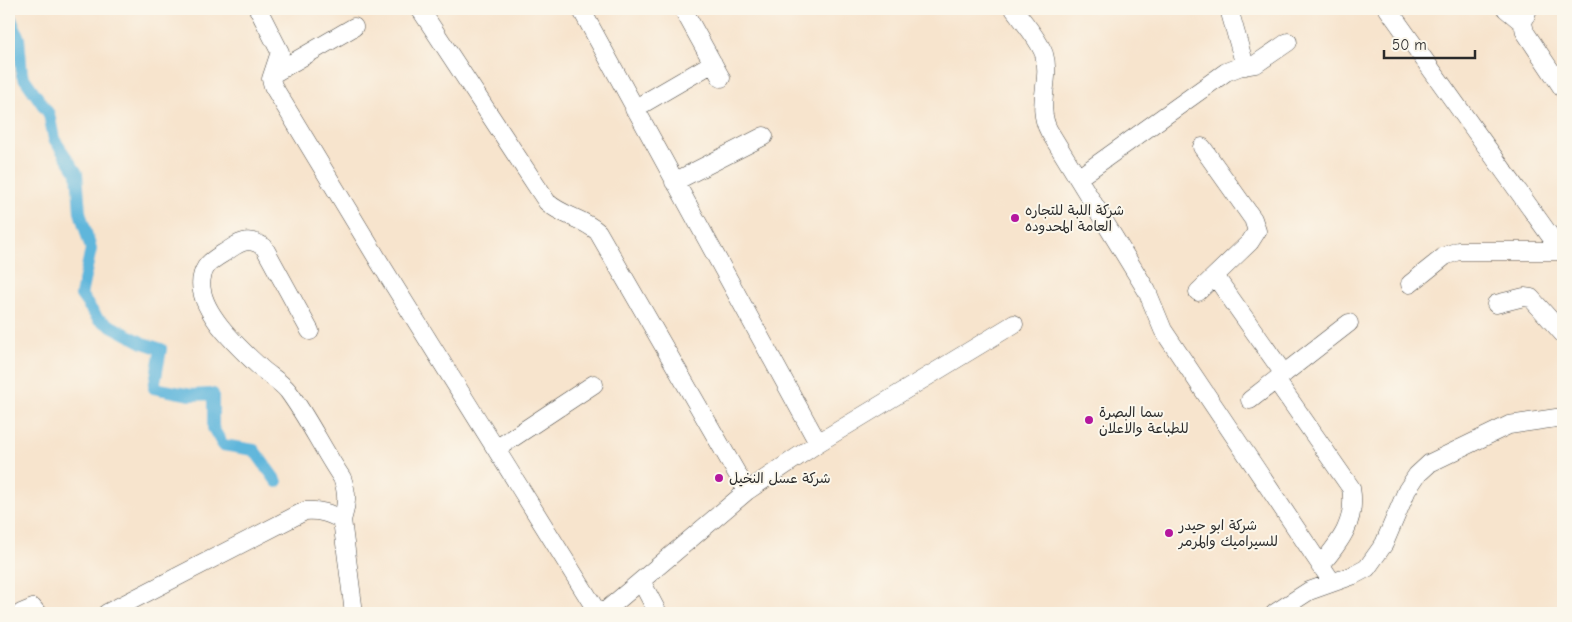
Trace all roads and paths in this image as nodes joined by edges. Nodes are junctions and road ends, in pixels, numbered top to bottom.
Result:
1 (258, 9) edge
2 (420, 9) edge
3 (581, 9) edge
4 (683, 9) edge
5 (1014, 9) edge
6 (1229, 9) edge
7 (1388, 9) edge
8 (1506, 9) edge
9 (1526, 16) edge
10 (354, 27) dead end
11 (1288, 42) dead end
12 (1245, 66) junction
13 (273, 74) junction
14 (1563, 90) edge
15 (634, 109) junction
16 (764, 136) dead end
17 (1202, 147) dead end
18 (1078, 178) junction
19 (674, 182) junction
20 (1562, 251) edge
21 (1215, 276) junction
22 (1410, 284) dead end
23 (1198, 292) dead end
24 (1496, 304) dead end
25 (1349, 323) dead end
26 (1014, 324) dead end
27 (310, 331) dead end
28 (1563, 334) edge
29 (1280, 377) junction
30 (594, 384) dead end
31 (1250, 400) dead end
32 (1563, 418) edge
33 (818, 443) junction
34 (496, 449) junction
35 (747, 491) junction
36 (342, 520) junction
37 (1320, 566) junction
38 (641, 581) junction
39 (1332, 582) junction
40 (21, 613) edge
41 (37, 613) edge
42 (106, 613) edge
43 (354, 613) edge
44 (598, 613) edge
45 (602, 613) edge
46 (658, 613) edge
47 (1275, 613) edge

1 - 13 street
2 - 35 street
3 - 15 street
4 - 15 street
5 - 18 street
6 - 12 street
7 - 20 street
8 - 9 street
9 - 14 street
10 - 13 street
11 - 12 street
12 - 18 street
13 - 34 street
15 - 19 street
16 - 19 street
17 - 21 street
18 - 37 street
19 - 33 street
20 - 22 street
21 - 23 street
21 - 29 street
24 - 28 street
25 - 29 street
26 - 33 street
27 - 36 street
29 - 31 street
29 - 37 street
30 - 34 street
32 - 39 street
33 - 35 street
34 - 44 street
35 - 38 street
36 - 42 street
36 - 43 street
37 - 39 street
38 - 45 street
38 - 46 street
39 - 47 street
40 - 41 street

